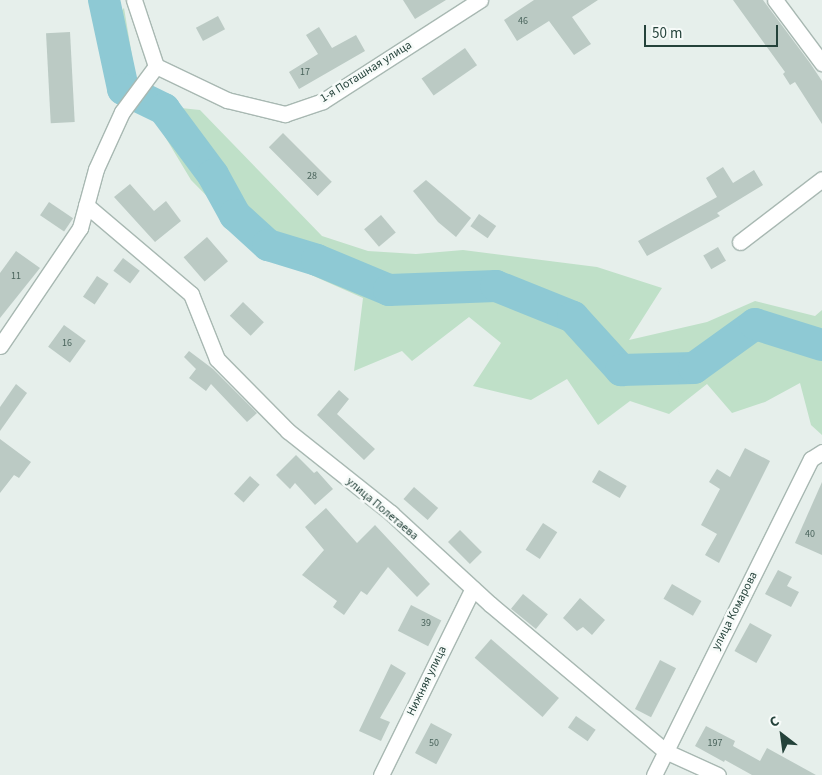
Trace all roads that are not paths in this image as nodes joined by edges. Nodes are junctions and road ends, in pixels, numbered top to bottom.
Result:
1 (134, 0) edge
2 (480, 0) edge
3 (775, 0) edge
4 (822, 63) edge
5 (156, 66) junction
6 (822, 179) edge
7 (86, 205) junction
8 (740, 242) dead end
9 (0, 346) edge
10 (822, 452) edge
11 (473, 588) junction
12 (665, 751) junction
13 (381, 775) edge
14 (654, 775) edge
15 (718, 775) edge

1 - 5 street
2 - 5 street, 1-я Поташная улица
3 - 4 street
5 - 7 street
6 - 8 street
7 - 9 street
7 - 11 street, улица Полетаева
10 - 12 street, улица Комарова
11 - 12 street, улица Полетаева
11 - 13 street, Нижняя улица
12 - 14 street, улица Комарова
12 - 15 street, улица Полетаева

